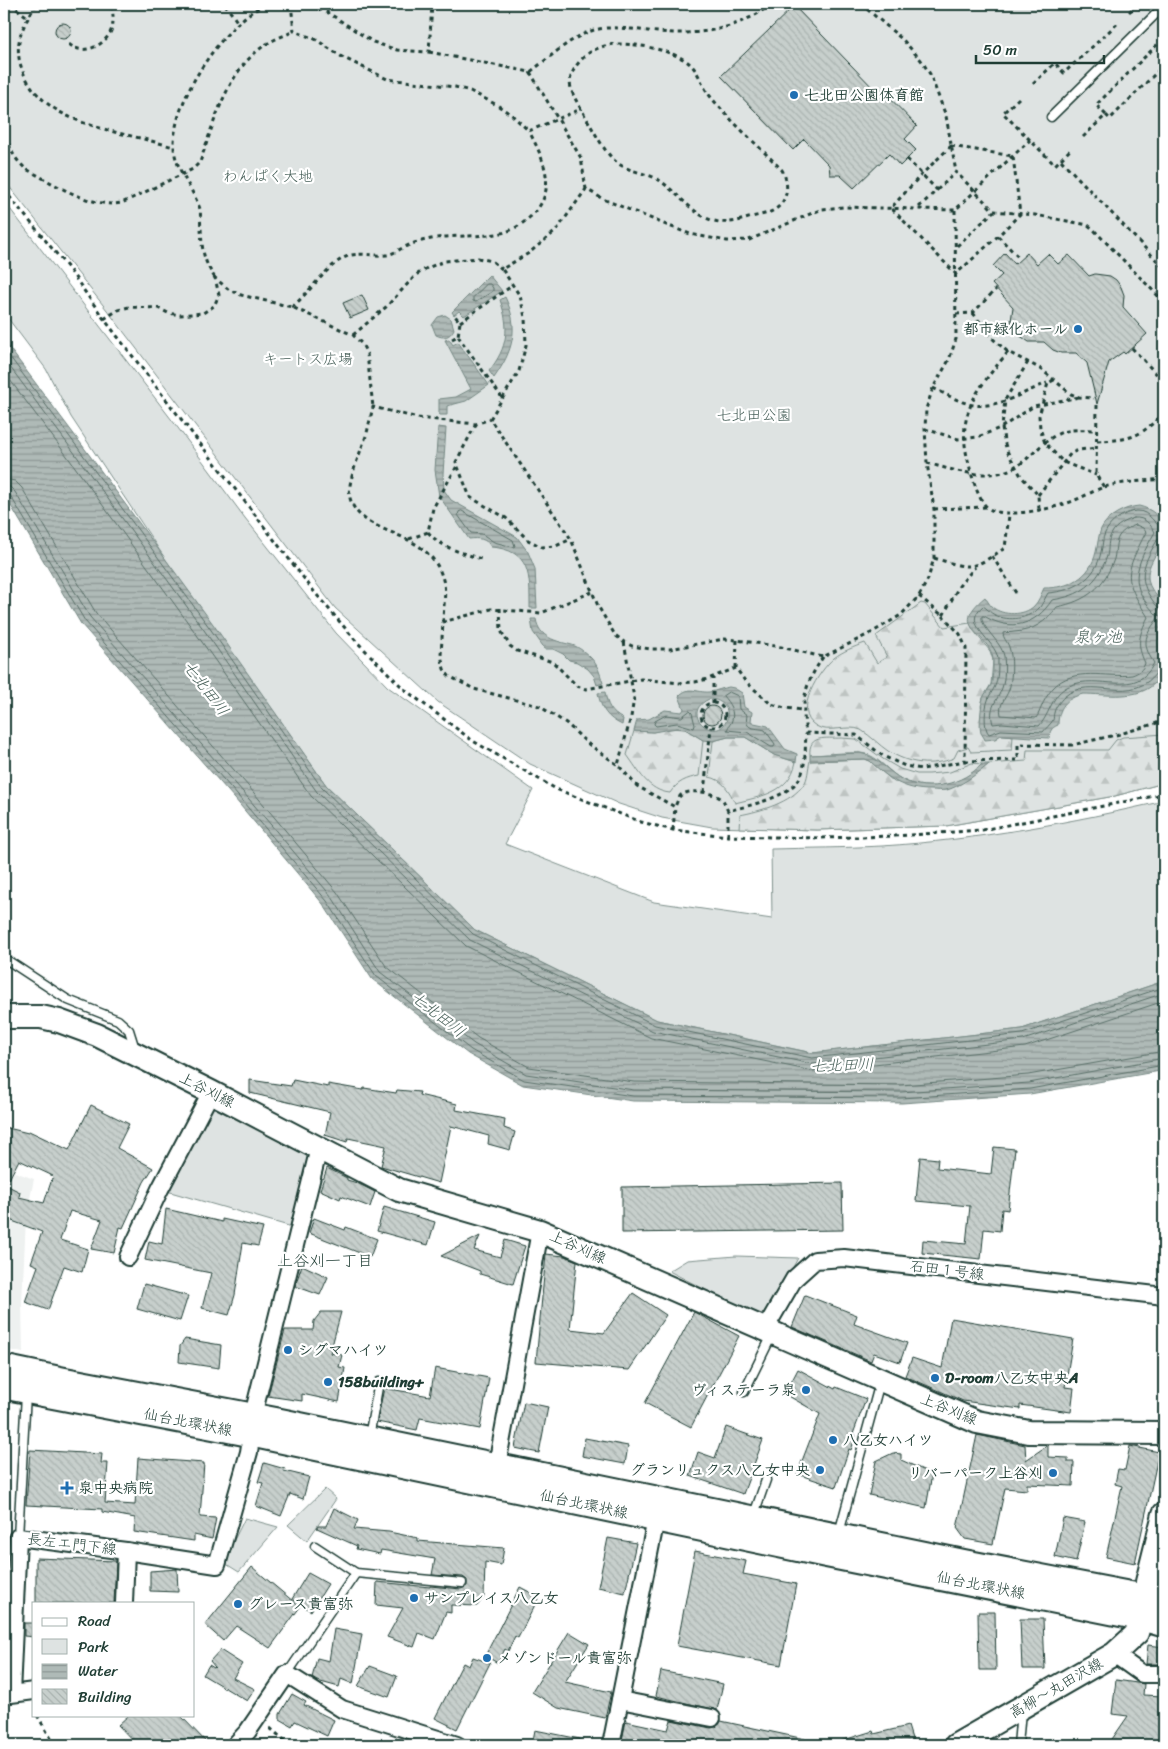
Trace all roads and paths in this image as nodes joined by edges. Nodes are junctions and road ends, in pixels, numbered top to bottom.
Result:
1 (10, 4) edge
2 (36, 4) edge
3 (111, 4) edge
4 (225, 4) edge
5 (270, 4) edge
6 (291, 4) edge
7 (303, 4) edge
8 (432, 4) edge
9 (772, 4) edge
10 (861, 4) edge
11 (1138, 4) edge
12 (1164, 6) edge
13 (1129, 12) dead end
14 (29, 18) junction
15 (238, 23) junction
16 (1118, 23) dead end
17 (294, 31) junction
18 (1164, 38) edge
19 (69, 44) dead end
20 (428, 52) junction
21 (1164, 65) edge
22 (530, 72) junction
23 (1033, 84) dead end
24 (1019, 98) dead end
25 (581, 109) junction
26 (1106, 115) junction
27 (1051, 117) dead end
28 (559, 118) junction
29 (4, 129) edge
30 (529, 131) junction
31 (1083, 138) dead end
32 (1030, 140) junction
33 (951, 146) junction
34 (174, 147) junction
35 (1072, 148) dead end
36 (1013, 156) junction
37 (907, 159) dead end
38 (1061, 160) junction
39 (956, 172) junction
40 (183, 174) junction
41 (922, 174) junction
42 (586, 189) junction
43 (4, 190) edge
44 (937, 190) junction
45 (975, 192) junction
46 (891, 208) junction
47 (918, 208) junction
48 (955, 210) junction
49 (994, 211) junction
50 (1020, 214) junction
51 (998, 236) junction
52 (956, 247) junction
53 (1020, 259) dead end
54 (1164, 268) edge
55 (502, 269) junction
56 (956, 274) junction
57 (215, 278) junction
58 (513, 285) junction
59 (996, 289) dead end
60 (1164, 302) edge
61 (292, 307) junction
62 (973, 313) junction
63 (956, 314) junction
64 (456, 316) dead end
65 (104, 320) junction
66 (460, 322) junction
67 (353, 335) junction
68 (458, 336) junction
69 (452, 339) dead end
70 (1132, 348) dead end
71 (1008, 352) junction
72 (1028, 362) junction
73 (1054, 380) junction
74 (1164, 382) edge
75 (1048, 383) junction
76 (933, 388) junction
77 (1079, 397) junction
78 (1094, 398) dead end
79 (503, 400) junction
80 (1005, 400) junction
81 (970, 404) junction
82 (1042, 404) junction
83 (1097, 405) dead end
84 (373, 407) junction
85 (1164, 412) edge
86 (490, 419) junction
87 (476, 424) junction
88 (1002, 428) junction
89 (924, 429) junction
90 (1097, 430) junction
91 (965, 439) junction
92 (1097, 441) junction
93 (1045, 443) junction
94 (1097, 448) junction
95 (1063, 462) junction
96 (927, 463) junction
97 (457, 466) junction
98 (1015, 467) junction
99 (971, 474) junction
100 (1096, 475) junction
101 (1164, 480) edge
102 (1104, 488) junction
103 (1038, 494) junction
104 (986, 507) junction
105 (934, 509) junction
106 (1039, 510) junction
107 (1008, 515) junction
108 (428, 532) junction
109 (571, 539) junction
110 (409, 540) junction
111 (992, 556) junction
112 (934, 558) junction
113 (481, 559) dead end
114 (976, 566) junction
115 (592, 592) junction
116 (1016, 593) dead end
117 (919, 596) junction
118 (500, 608) junction
119 (943, 616) junction
120 (443, 622) junction
121 (737, 640) junction
122 (624, 642) junction
123 (824, 657) junction
124 (736, 668) junction
125 (713, 677) junction
126 (632, 680) junction
127 (713, 704) junction
128 (803, 710) junction
129 (1164, 719) edge
130 (711, 728) junction
131 (806, 733) junction
132 (965, 761) junction
133 (618, 765) junction
134 (704, 792) junction
135 (1164, 794) edge
136 (675, 807) junction
137 (728, 811) junction
138 (673, 830) junction
139 (728, 836) junction
140 (4, 958) edge
141 (4, 1017) edge
142 (136, 1053) junction
143 (211, 1092) junction
144 (320, 1148) junction
145 (540, 1231) junction
146 (128, 1257) dead end
147 (1164, 1296) edge
148 (769, 1331) junction
149 (4, 1368) edge
150 (880, 1380) junction
151 (379, 1382) dead end
152 (15, 1389) edge
153 (744, 1392) dead end
154 (254, 1425) junction
155 (1164, 1433) edge
156 (369, 1439) junction
157 (497, 1465) junction
158 (766, 1480) dead end
159 (1164, 1514) edge
160 (656, 1519) junction
161 (753, 1519) junction
162 (838, 1536) junction
163 (18, 1537) junction
164 (314, 1546) dead end
165 (126, 1551) junction
166 (356, 1573) junction
167 (10, 1578) edge
168 (462, 1583) dead end
169 (124, 1602) edge
170 (1154, 1610) edge
171 (1114, 1654) junction
172 (287, 1674) junction
173 (1164, 1674) edge
174 (32, 1691) edge
175 (8, 1693) edge
176 (620, 1700) junction
177 (1022, 1707) junction
178 (39, 1716) edge
179 (258, 1718) junction
180 (712, 1718) dead end
181 (54, 1745) edge
182 (235, 1745) edge
183 (290, 1745) edge
184 (457, 1745) edge
185 (611, 1745) edge
186 (956, 1745) edge
187 (1018, 1745) edge

1 - 14 path
2 - 14 path
3 - 19 path
4 - 15 path
5 - 15 path
6 - 17 path
7 - 20 path
8 - 20 path
9 - 22 path
10 - 33 path
11 - 13 path
12 - 27 lane
14 - 34 path
15 - 34 path
16 - 23 path
17 - 30 path
17 - 40 path
18 - 26 path
20 - 22 path
21 - 26 path
22 - 28 path
24 - 32 path
25 - 25 path
25 - 28 path
26 - 31 path
28 - 30 path
28 - 42 path
29 - 40 path
30 - 61 path
32 - 36 path
32 - 38 path
33 - 36 path
33 - 39 path
33 - 41 path
34 - 40 path
35 - 38 path
36 - 45 path
36 - 50 path
37 - 41 path
38 - 54 path
39 - 44 path
39 - 45 path
40 - 57 path
41 - 44 path
41 - 46 path
42 - 46 path
42 - 55 path
43 - 65 path
44 - 47 path
45 - 48 path
45 - 49 path
46 - 47 path
46 - 56 path
47 - 48 path
48 - 52 path
49 - 50 path
49 - 52 path
50 - 51 path
50 - 60 path
51 - 53 path
51 - 56 path
52 - 56 path
55 - 58 path
55 - 67 path
56 - 63 path
57 - 61 path
57 - 65 path
58 - 66 path
58 - 79 path
59 - 62 path
61 - 67 path
62 - 63 path
62 - 71 path
63 - 76 path
64 - 66 path
65 - 138 path
66 - 68 path
67 - 84 path
68 - 69 path
68 - 79 path
70 - 74 path
71 - 72 path
71 - 81 path
72 - 73 path
72 - 80 path
73 - 75 path
73 - 77 path
75 - 80 path
75 - 82 path
76 - 81 path
76 - 89 path
77 - 78 path
77 - 82 path
79 - 86 path
80 - 81 path
80 - 88 path
81 - 91 path
82 - 88 path
82 - 93 path
83 - 90 path
84 - 87 path
84 - 110 path
85 - 92 path
86 - 87 path
86 - 109 path
87 - 97 path
88 - 91 path
88 - 98 path
89 - 91 path
89 - 96 path
90 - 92 path
90 - 93 path
91 - 99 path
92 - 94 path
93 - 95 path
93 - 98 path
94 - 95 path
94 - 100 path
95 - 100 path
95 - 103 path
96 - 99 path
96 - 105 path
97 - 108 path
97 - 109 path
98 - 99 path
98 - 103 path
99 - 104 path
100 - 102 path
101 - 102 path
102 - 106 path
103 - 106 path
104 - 105 path
104 - 107 path
105 - 112 path
106 - 107 path
107 - 111 path
108 - 110 path
108 - 113 path
109 - 115 path
110 - 120 path
111 - 114 path
111 - 116 path
112 - 114 path
112 - 117 path
114 - 119 path
115 - 118 path
115 - 122 path
117 - 119 path
117 - 123 path
118 - 120 path
118 - 126 path
119 - 132 path
120 - 133 path
121 - 122 path
121 - 123 path
121 - 124 path
122 - 126 path
123 - 128 path
124 - 125 path
124 - 128 path
125 - 126 path
125 - 127 path
126 - 133 path
127 - 130 path
127 - 130 path
128 - 131 path
129 - 132 path
130 - 134 path
131 - 132 path
131 - 137 path
133 - 136 path
134 - 136 path
134 - 137 path
135 - 139 path
136 - 138 path
137 - 139 path
138 - 139 path
140 - 142 lane
141 - 142 street, 上谷刈線
142 - 143 street, 上谷刈線
143 - 144 street, 上谷刈線
143 - 146 street
144 - 145 street, 上谷刈線
144 - 154 street
145 - 148 street, 上谷刈線
145 - 157 street
147 - 148 street, 石田１号線
148 - 150 street, 上谷刈線
148 - 153 lane
149 - 154 main road, 仙台北環状線
150 - 155 street, 上谷刈線
150 - 162 lane
151 - 156 lane
152 - 154 main road, 仙台北環状線
152 - 163 lane
154 - 156 main road, 仙台北環状線
154 - 160 main road, 仙台北環状線
154 - 165 street, 長左エ門下線
156 - 157 main road, 仙台北環状線
157 - 161 main road, 仙台北環状線
158 - 161 lane
159 - 170 street
160 - 170 main road, 仙台北環状線
160 - 176 street
161 - 162 main road, 仙台北環状線
162 - 170 main road, 仙台北環状線
163 - 165 street, 長左エ門下線
163 - 167 street, 長左エ門下線
164 - 166 lane
165 - 169 street, 長左エ門下線
166 - 168 lane
166 - 172 lane
167 - 175 street, 長左エ門下線
170 - 171 street, 高柳～丸田沢線
171 - 173 street
171 - 177 street, 高柳～丸田沢線
172 - 179 street
172 - 184 street
174 - 175 street, 長左エ門下線
176 - 180 street
176 - 185 street
177 - 186 street, 高柳～丸田沢線
177 - 187 lane
178 - 181 path
179 - 182 street
179 - 183 path

